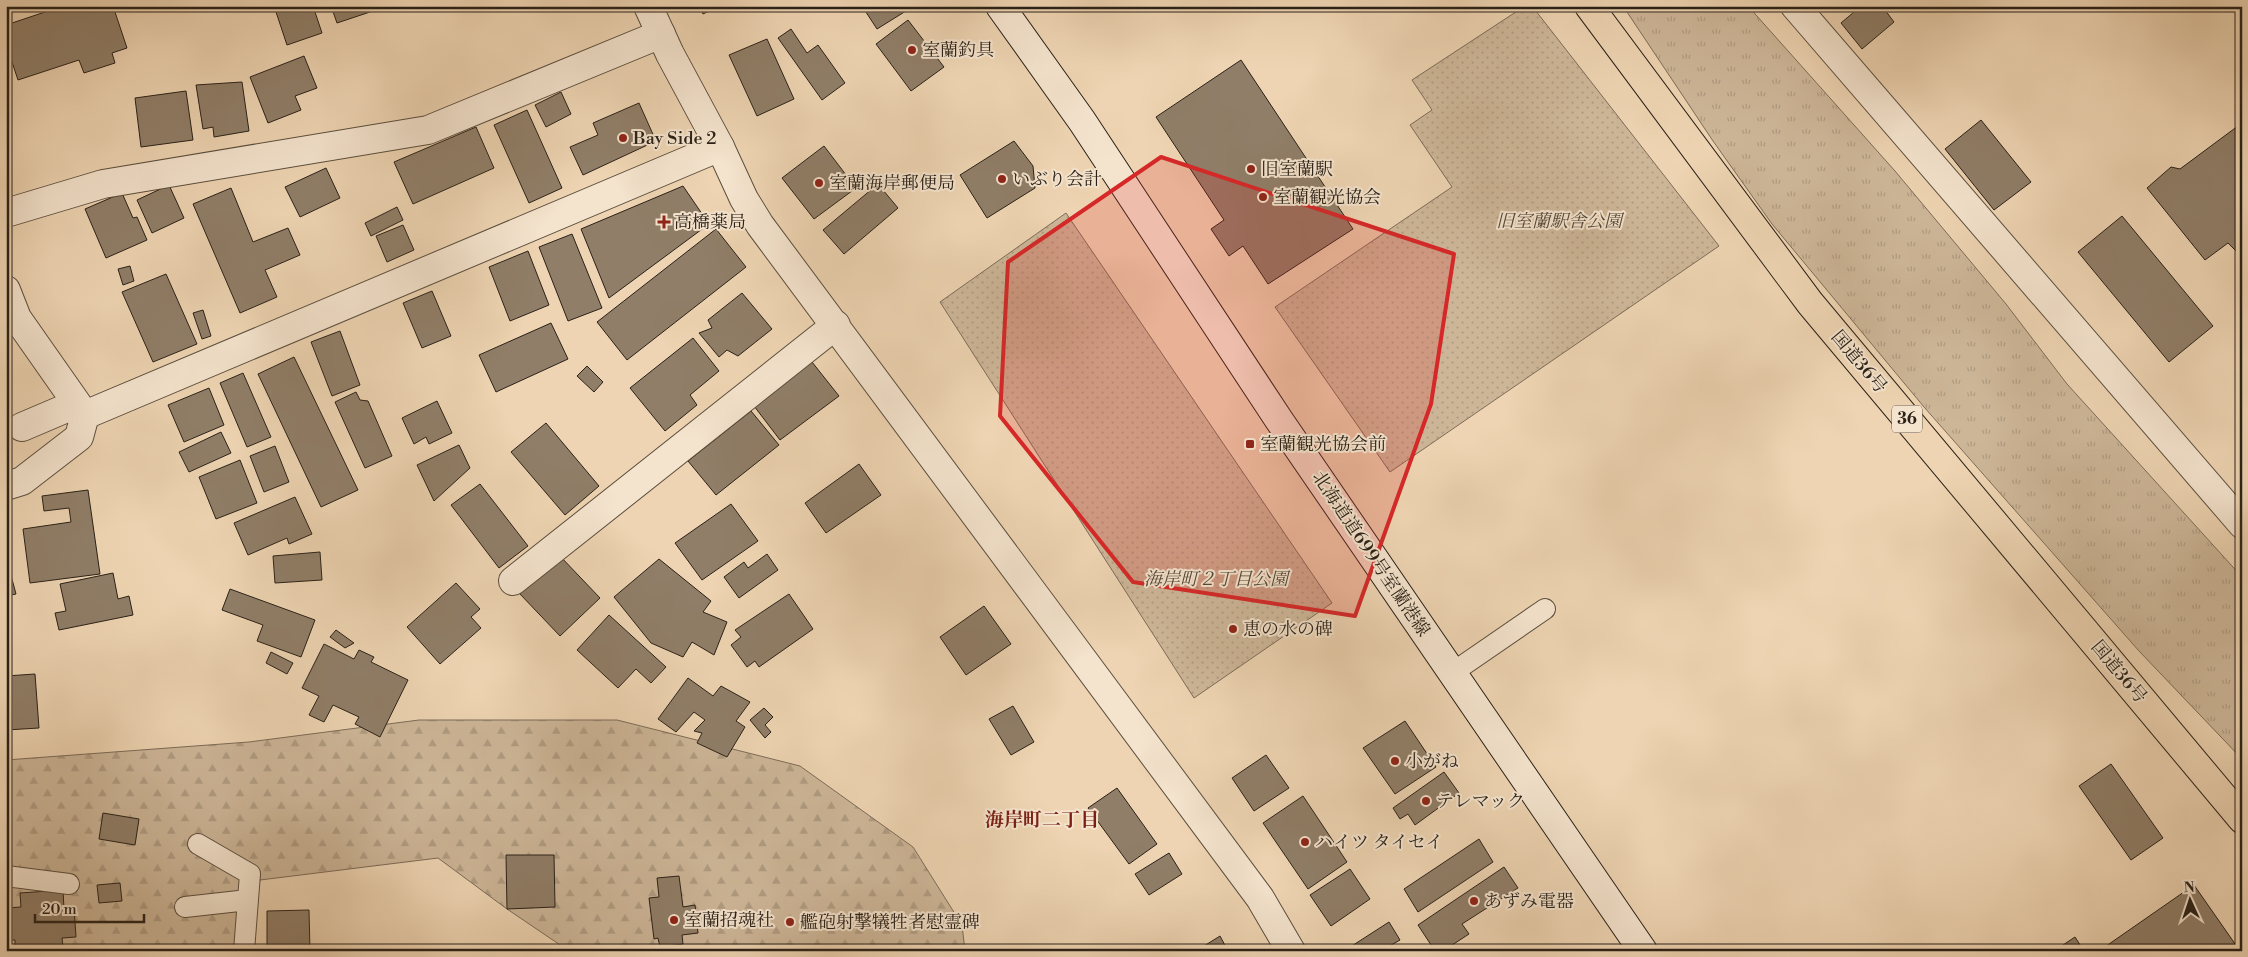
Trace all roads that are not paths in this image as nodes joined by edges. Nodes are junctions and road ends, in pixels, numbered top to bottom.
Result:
1 (648, 6) edge
2 (1589, 6) edge
3 (1795, 6) edge
4 (1009, 9) edge
5 (661, 34) junction
6 (720, 148) junction
7 (6, 213) edge
8 (6, 290) edge
9 (836, 325) junction
10 (80, 410) junction
11 (22, 426) dead end
12 (6, 486) edge
13 (2242, 524) edge
14 (513, 581) dead end
15 (1545, 609) dead end
16 (1452, 673) junction
17 (2242, 819) edge
18 (198, 844) dead end
19 (6, 876) edge
20 (69, 884) dead end
21 (248, 900) junction
22 (185, 907) dead end
23 (244, 951) edge
24 (1291, 951) edge
25 (1643, 951) edge

1 - 5 street
2 - 17 highway, 国道36号 / 36
3 - 13 street
4 - 16 street, 北海道道699号室蘭港線
5 - 6 street
5 - 7 street
6 - 9 street
6 - 10 street
8 - 10 street
9 - 14 street
9 - 24 street
10 - 11 street
10 - 12 street
15 - 16 lane
16 - 25 street, 北海道道699号室蘭港線
18 - 21 lane
19 - 20 lane
21 - 22 lane
21 - 23 lane

